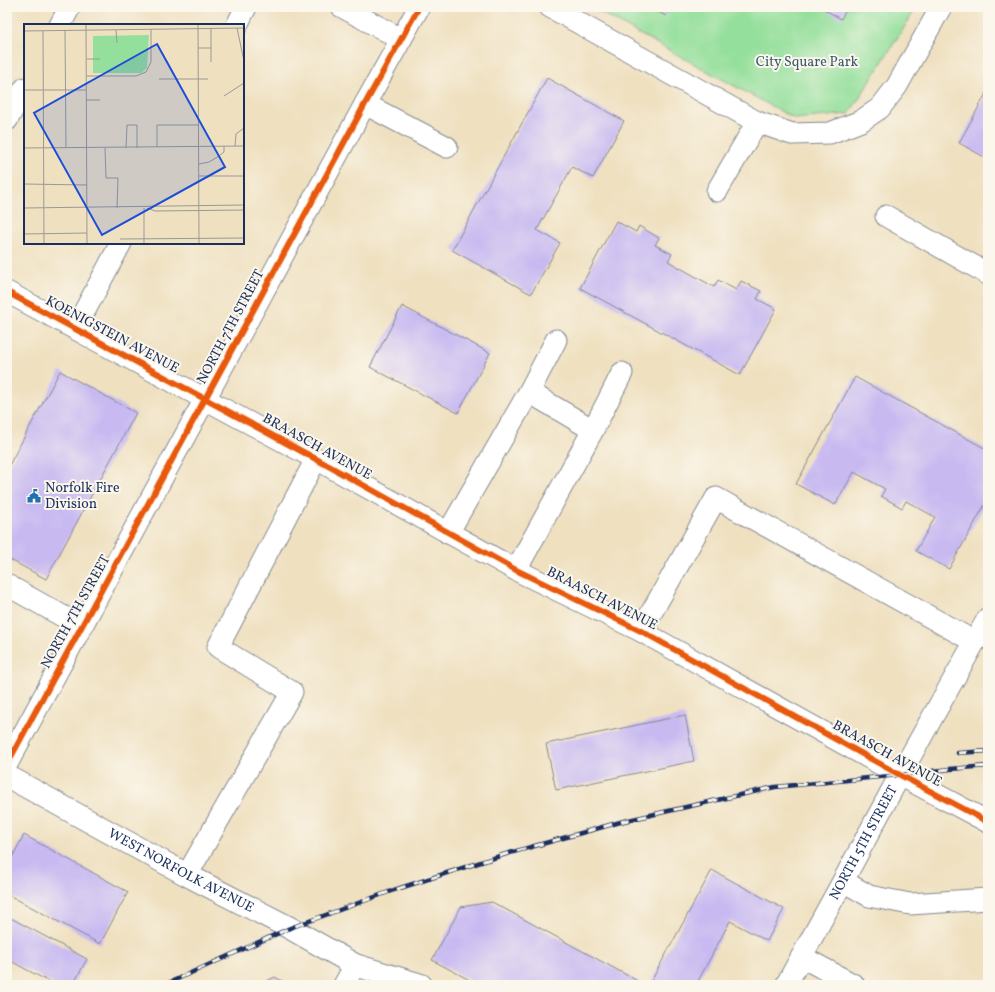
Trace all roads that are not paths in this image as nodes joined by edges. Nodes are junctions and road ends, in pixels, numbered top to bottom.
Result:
1 (70, 7) edge
2 (246, 7) edge
3 (342, 7) edge
4 (419, 7) edge
5 (550, 7) edge
6 (941, 7) edge
7 (61, 24) edge
8 (238, 24) edge
9 (401, 39) junction
10 (24, 90) edge
11 (365, 104) junction
12 (7, 120) edge
13 (757, 122) junction
14 (447, 147) dead end
15 (717, 191) dead end
16 (886, 216) dead end
17 (120, 244) edge
18 (988, 274) edge
19 (7, 292) edge
20 (75, 329) junction
21 (556, 340) dead end
22 (622, 373) dead end
23 (529, 392) junction
24 (205, 400) junction
25 (593, 430) junction
26 (316, 459) junction
27 (448, 533) junction
28 (516, 570) junction
29 (7, 585) edge
30 (988, 618) edge
31 (82, 627) junction
32 (641, 631) junction
33 (975, 642) junction
34 (7, 764) edge
35 (900, 775) junction
36 (7, 776) edge
37 (988, 822) edge
38 (187, 875) junction
39 (843, 881) junction
40 (988, 899) edge
41 (802, 957) junction
42 (355, 965) junction
43 (344, 985) edge
44 (375, 985) edge
45 (421, 985) edge
46 (786, 985) edge
47 (854, 985) edge

1 - 7 street
2 - 8 street
3 - 9 street
4 - 9 street, NORTH 7TH STREET
5 - 13 street
6 - 13 street
9 - 11 street, NORTH 7TH STREET
10 - 12 street
11 - 14 street
11 - 24 street, NORTH 7TH STREET
13 - 15 street
16 - 18 street
17 - 20 street
19 - 20 street, KOENIGSTEIN AVENUE
20 - 24 street, KOENIGSTEIN AVENUE
21 - 23 street
22 - 25 street
23 - 25 street
23 - 27 street
24 - 26 street, BRAASCH AVENUE
24 - 31 street, NORTH 7TH STREET
25 - 28 street
26 - 27 street, BRAASCH AVENUE
26 - 38 street
27 - 28 street, BRAASCH AVENUE
28 - 32 street, BRAASCH AVENUE
29 - 31 street
30 - 33 street, NORTH 5TH STREET
31 - 34 street, NORTH 7TH STREET
32 - 33 street
32 - 35 street, BRAASCH AVENUE
33 - 35 street, NORTH 5TH STREET
35 - 37 street, BRAASCH AVENUE
35 - 39 street, NORTH 5TH STREET
36 - 38 main road, WEST NORFOLK AVENUE
38 - 42 main road, WEST NORFOLK AVENUE
39 - 40 street
39 - 41 street, NORTH 5TH STREET
41 - 46 street, NORTH 5TH STREET
41 - 47 street
42 - 43 street
42 - 44 main road, WEST NORFOLK AVENUE
42 - 45 main road, WEST NORFOLK AVENUE

